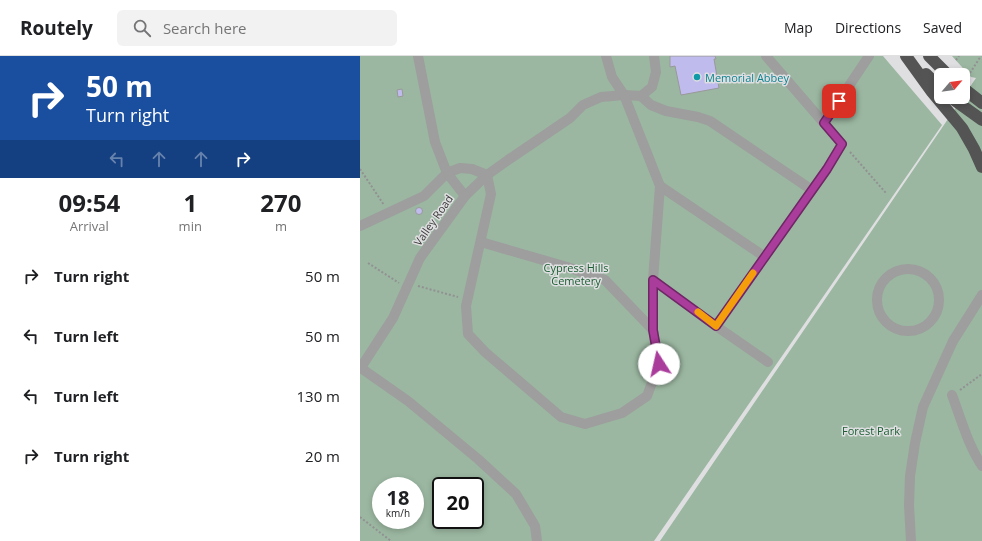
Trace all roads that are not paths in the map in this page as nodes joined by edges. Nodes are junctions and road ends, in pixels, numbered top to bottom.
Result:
1 (418, 56) edge
2 (606, 56) edge
3 (654, 56) edge
4 (766, 56) edge
5 (868, 56) edge
6 (907, 56) edge
7 (929, 56) edge
8 (941, 68) edge
9 (934, 82) edge
10 (970, 94) edge
11 (624, 95) junction
12 (641, 96) junction
13 (982, 103) edge
14 (960, 104) edge
15 (982, 120) edge
16 (824, 123) junction
17 (982, 166) edge
18 (447, 172) junction
19 (487, 175) junction
20 (660, 186) junction
21 (812, 190) junction
22 (465, 196) junction
23 (360, 226) edge
24 (481, 242) junction
25 (765, 257) junction
26 (653, 280) junction
27 (931, 280) joint
28 (982, 295) edge
29 (716, 326) junction
30 (653, 330) junction
31 (768, 362) dead end
32 (360, 368) edge
33 (952, 395) road end
34 (982, 466) edge
35 (537, 541) edge
36 (911, 541) edge

1 - 18 street, Valley Road
2 - 11 street
3 - 12 street
4 - 16 street
5 - 16 street
6 - 9 highway
6 - 17 highway
7 - 8 highway
10 - 13 highway
11 - 12 street
11 - 19 street
11 - 20 street
12 - 21 street
14 - 15 highway
16 - 21 street
18 - 19 street
18 - 22 street, Valley Road
18 - 23 street
19 - 22 street
19 - 24 street
20 - 25 street
20 - 26 street
21 - 25 street
22 - 32 street, Valley Road
24 - 30 street
24 - 30 street
25 - 29 street
26 - 29 street
26 - 30 street
27 - 27 street
28 - 36 street
29 - 31 street
32 - 35 street
33 - 34 street

